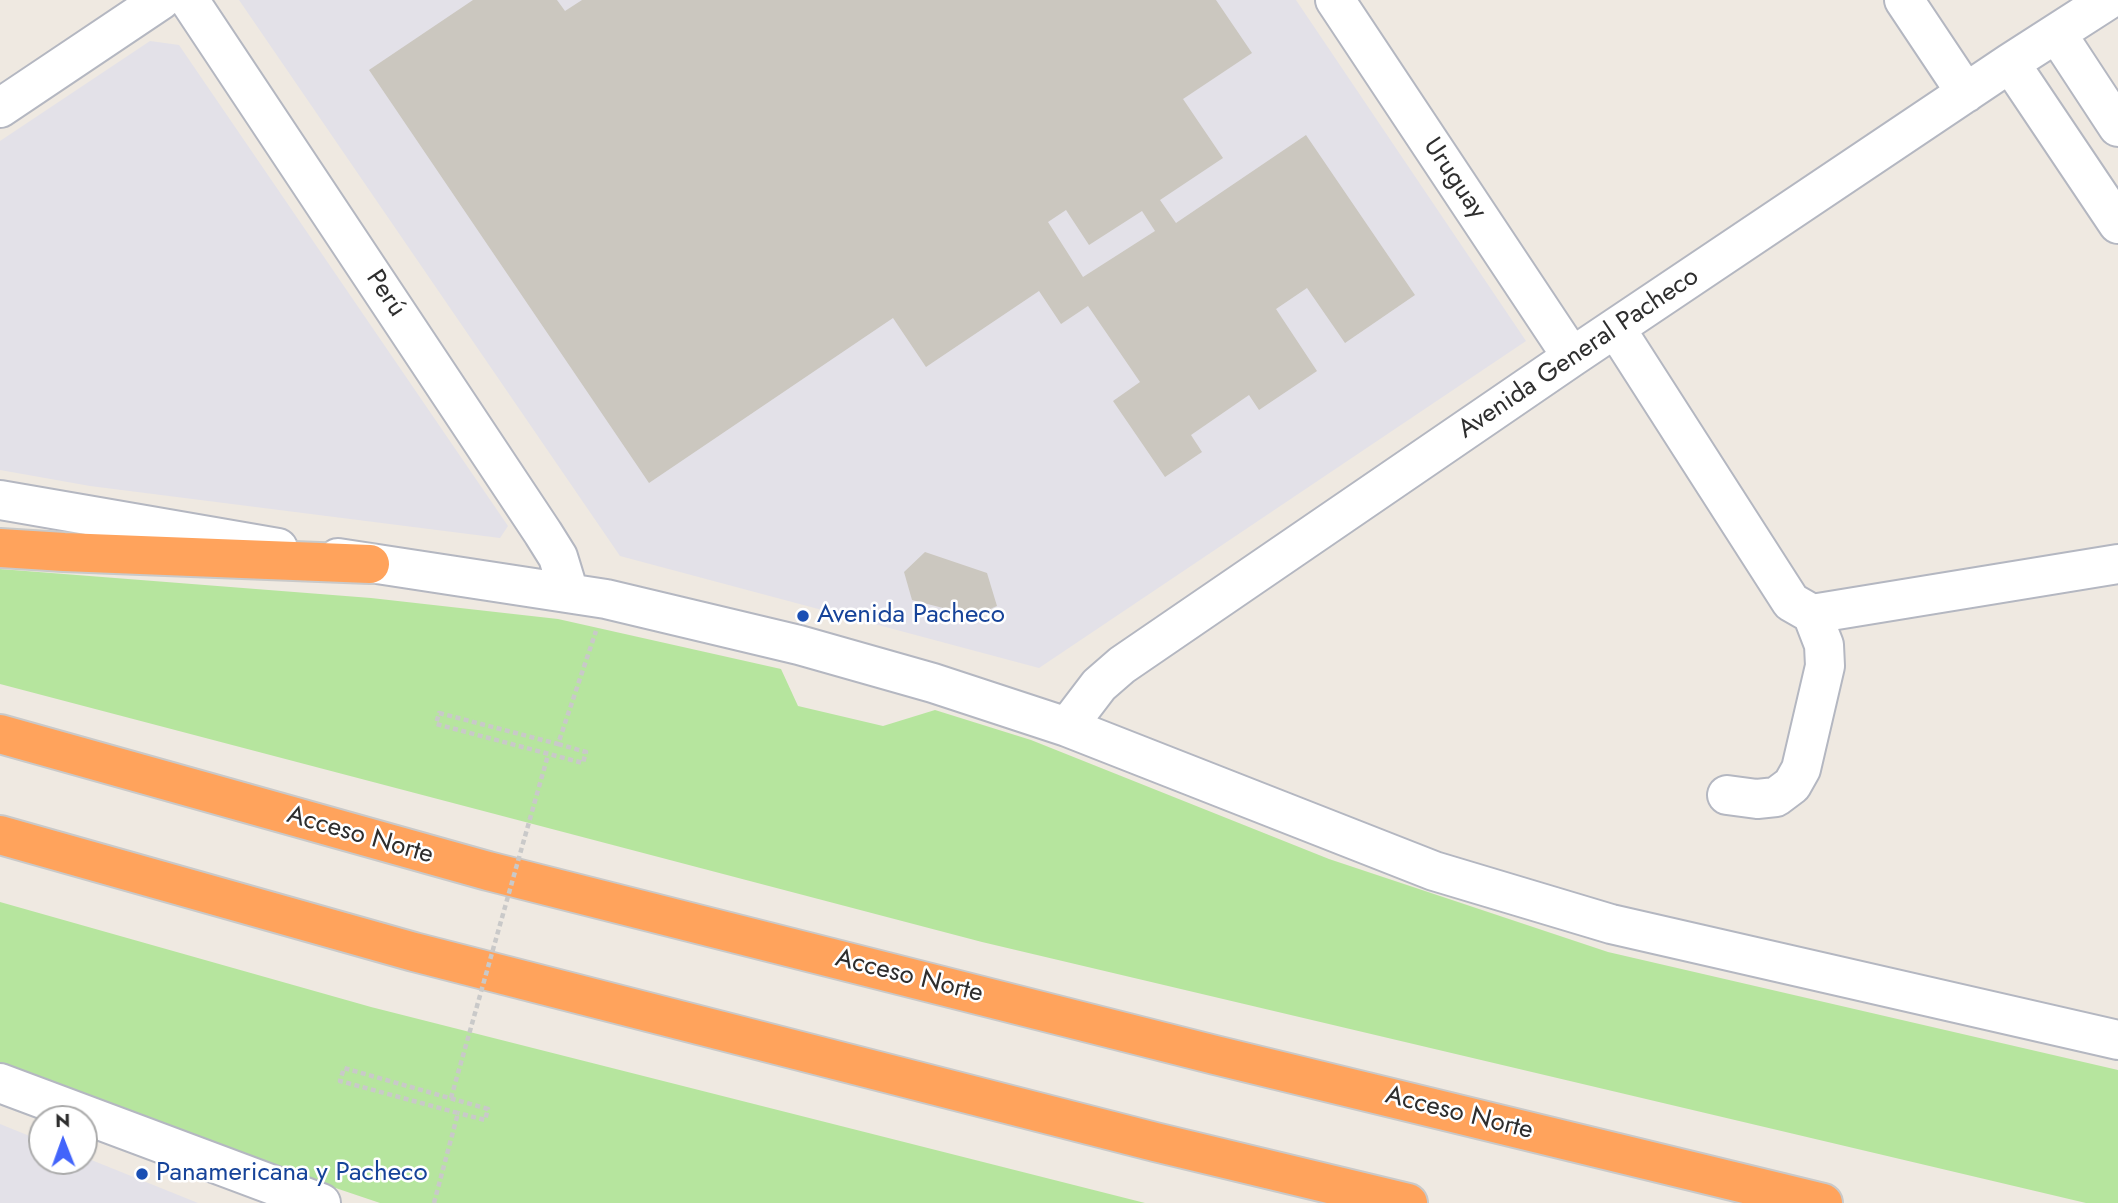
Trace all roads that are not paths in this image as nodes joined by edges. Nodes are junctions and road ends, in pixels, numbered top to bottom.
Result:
1 (160, 0) edge
2 (189, 0) edge
3 (1335, 0) edge
4 (1904, 0) edge
5 (2108, 0) edge
6 (2057, 34) junction
7 (2010, 63) junction
8 (1966, 93) junction
9 (0, 108) edge
10 (2118, 127) edge
11 (2118, 224) edge
12 (1616, 329) junction
13 (1572, 357) junction
14 (0, 500) edge
15 (0, 548) edge
16 (370, 564) junction
17 (2118, 564) edge
18 (569, 593) junction
19 (1812, 614) junction
20 (1067, 727) junction
21 (0, 734) edge
22 (1727, 795) dead end
23 (0, 835) edge
24 (2118, 1040) edge
25 (0, 1083) edge
26 (319, 1203) edge
27 (1408, 1203) edge
28 (1823, 1203) edge

1 - 9 street
2 - 18 street, Perú
3 - 13 street, Uruguay
4 - 8 street
5 - 6 street, Avenida General Pacheco
6 - 7 street, Avenida General Pacheco
6 - 10 street
7 - 8 street, Avenida General Pacheco
7 - 11 street
8 - 12 street, Avenida General Pacheco
12 - 13 street, Avenida General Pacheco
12 - 19 street
13 - 20 street, Avenida General Pacheco
14 - 16 street
15 - 16 highway
16 - 18 street
17 - 19 street
18 - 20 street
19 - 22 street
20 - 24 street
21 - 28 highway, Acceso Norte
23 - 27 highway
25 - 26 street

